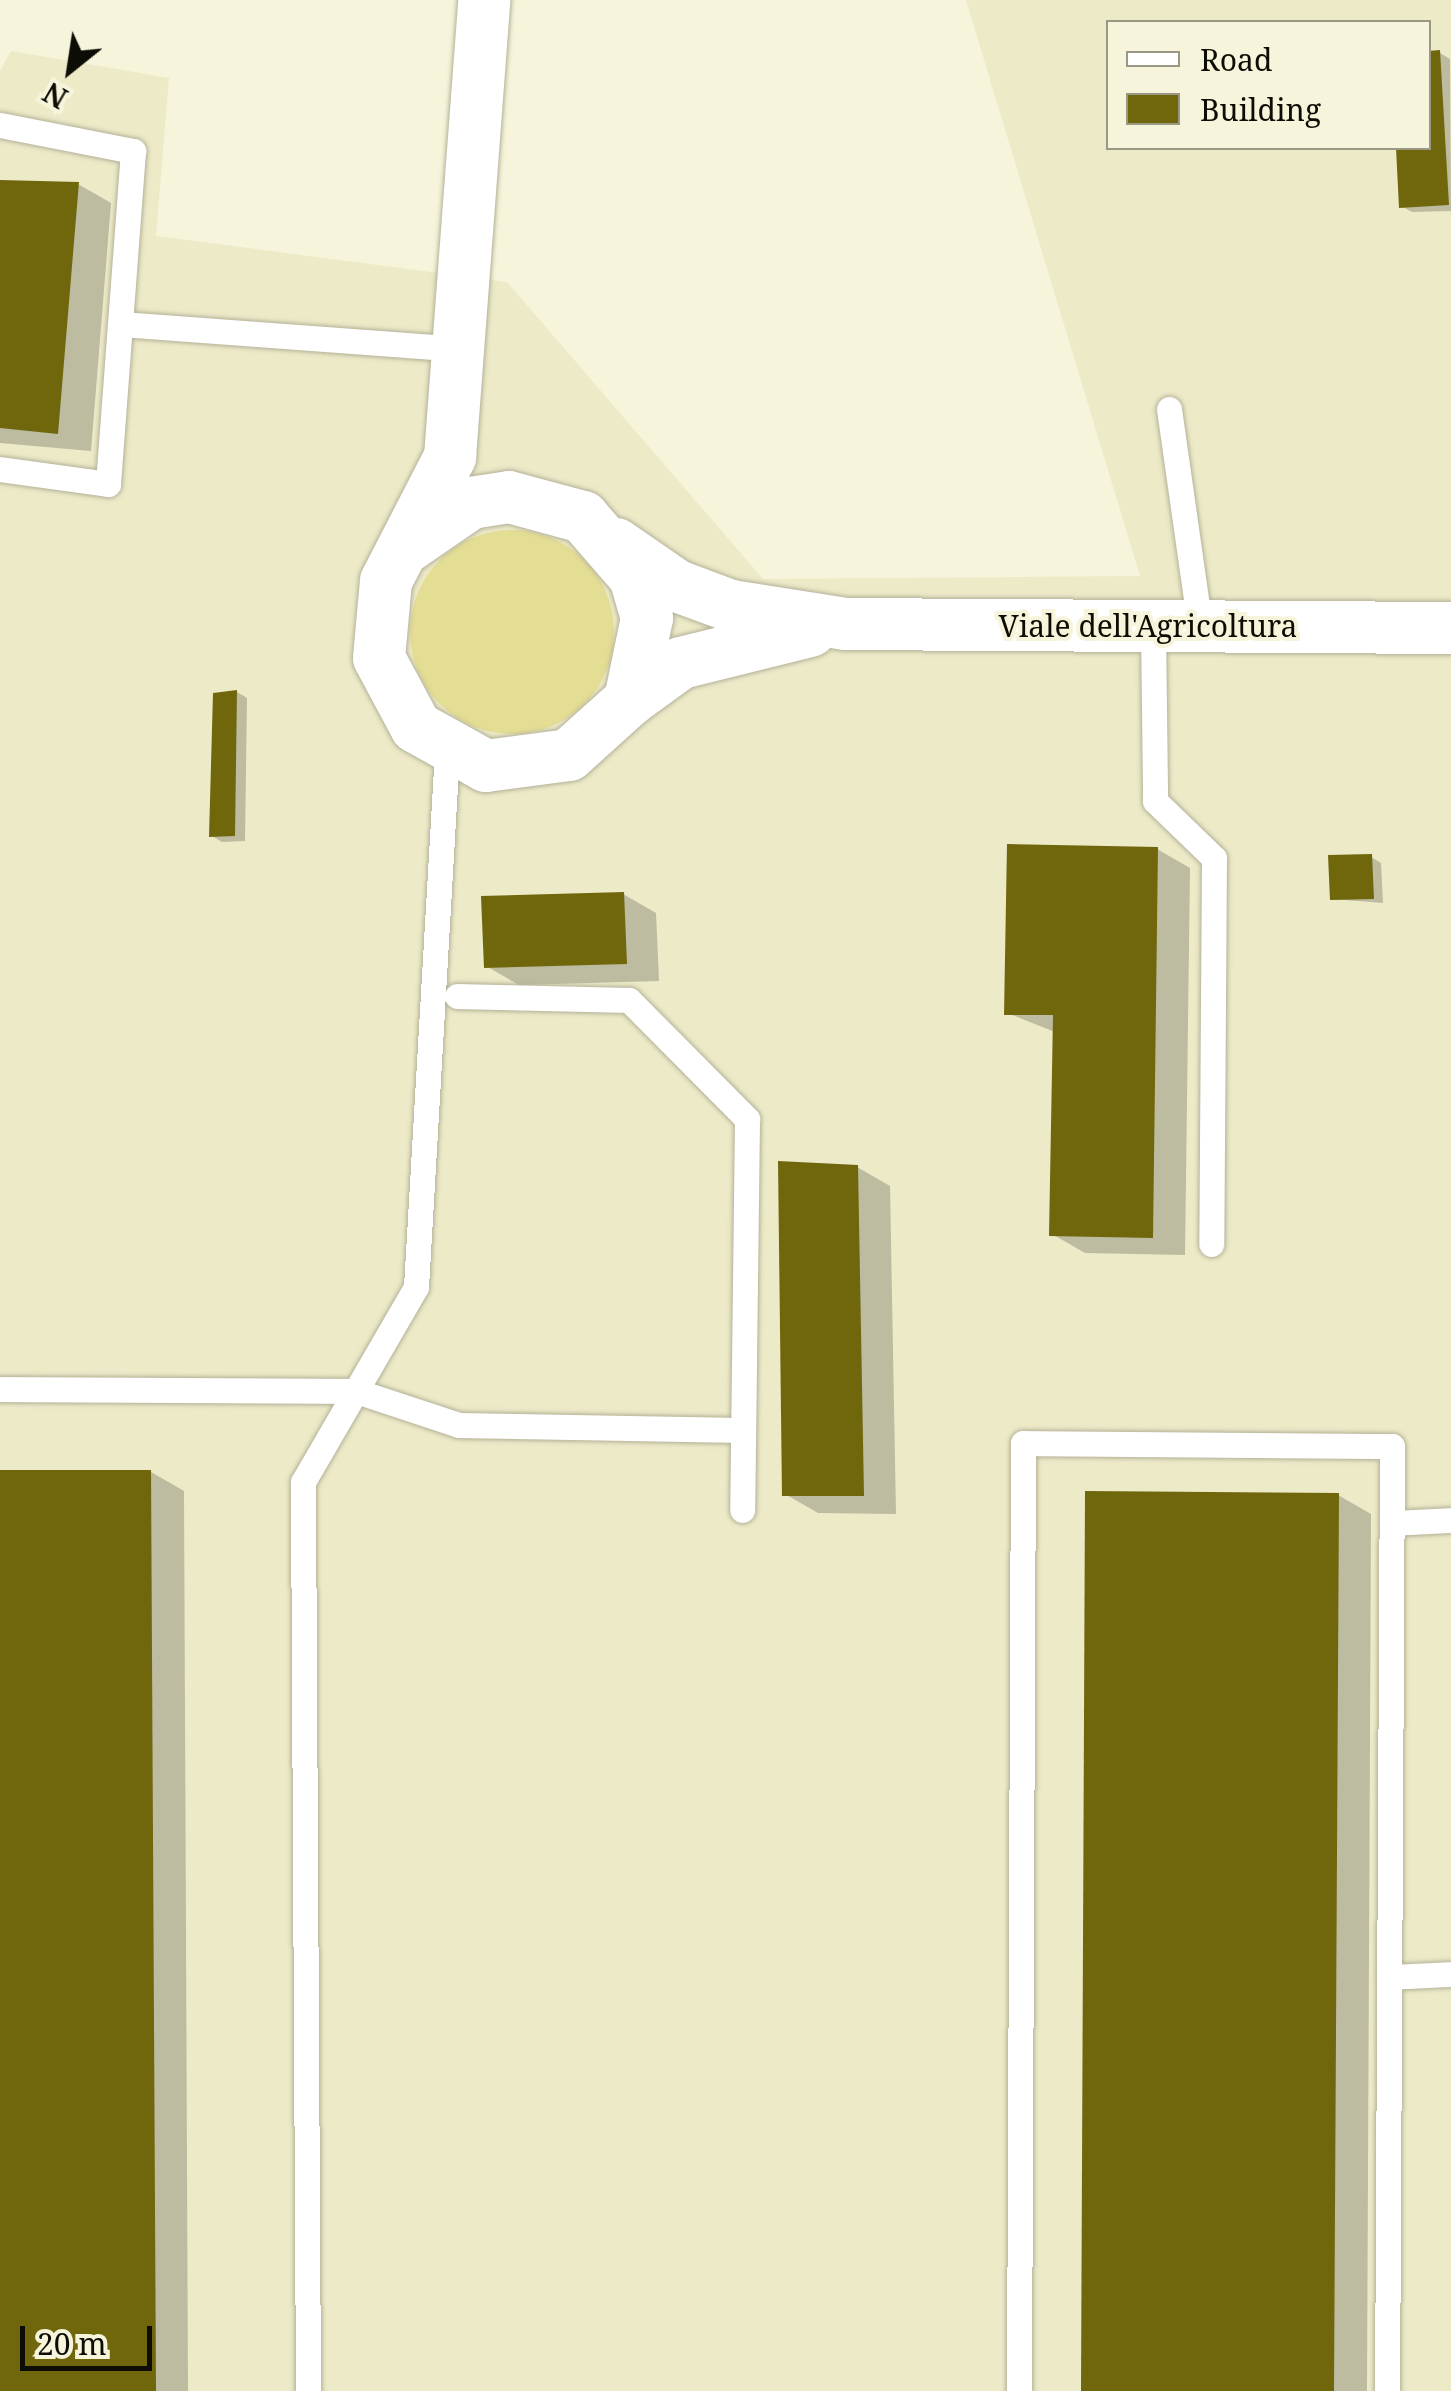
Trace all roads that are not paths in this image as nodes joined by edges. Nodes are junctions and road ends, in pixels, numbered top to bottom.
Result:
1 (484, 0) edge
2 (0, 125) edge
3 (120, 324) junction
4 (461, 370) junction
5 (1170, 409) dead end
6 (0, 469) edge
7 (509, 497) junction
8 (612, 541) junction
9 (407, 546) junction
10 (846, 624) junction
11 (1177, 626) junction
12 (1451, 628) edge
13 (630, 700) junction
14 (447, 751) junction
15 (457, 996) dead end
16 (1211, 1244) dead end
17 (0, 1390) edge
18 (356, 1390) junction
19 (742, 1430) junction
20 (742, 1510) dead end
21 (1451, 1520) edge
22 (1392, 1523) junction
23 (1451, 1974) edge
24 (1389, 1977) junction
25 (308, 2391) edge
26 (1018, 2391) edge
27 (1387, 2391) edge

1 - 4 street
2 - 3 lane
3 - 4 lane
3 - 6 lane
4 - 7 street
4 - 9 street
5 - 11 lane
7 - 8 street, Viale dell'Agricoltura
7 - 9 street, Viale dell'Agricoltura
8 - 10 street, Viale dell'Agricoltura
8 - 13 street
9 - 14 street, Viale dell'Agricoltura
10 - 11 street, Viale dell'Agricoltura
10 - 13 street, Viale dell'Agricoltura
11 - 12 street, Viale dell'Agricoltura
11 - 16 lane
13 - 14 street, Viale dell'Agricoltura
14 - 18 lane
15 - 19 lane
17 - 18 lane
18 - 19 lane
18 - 25 lane
19 - 20 lane
21 - 22 lane
22 - 24 lane
22 - 26 lane
23 - 24 lane
24 - 27 lane

